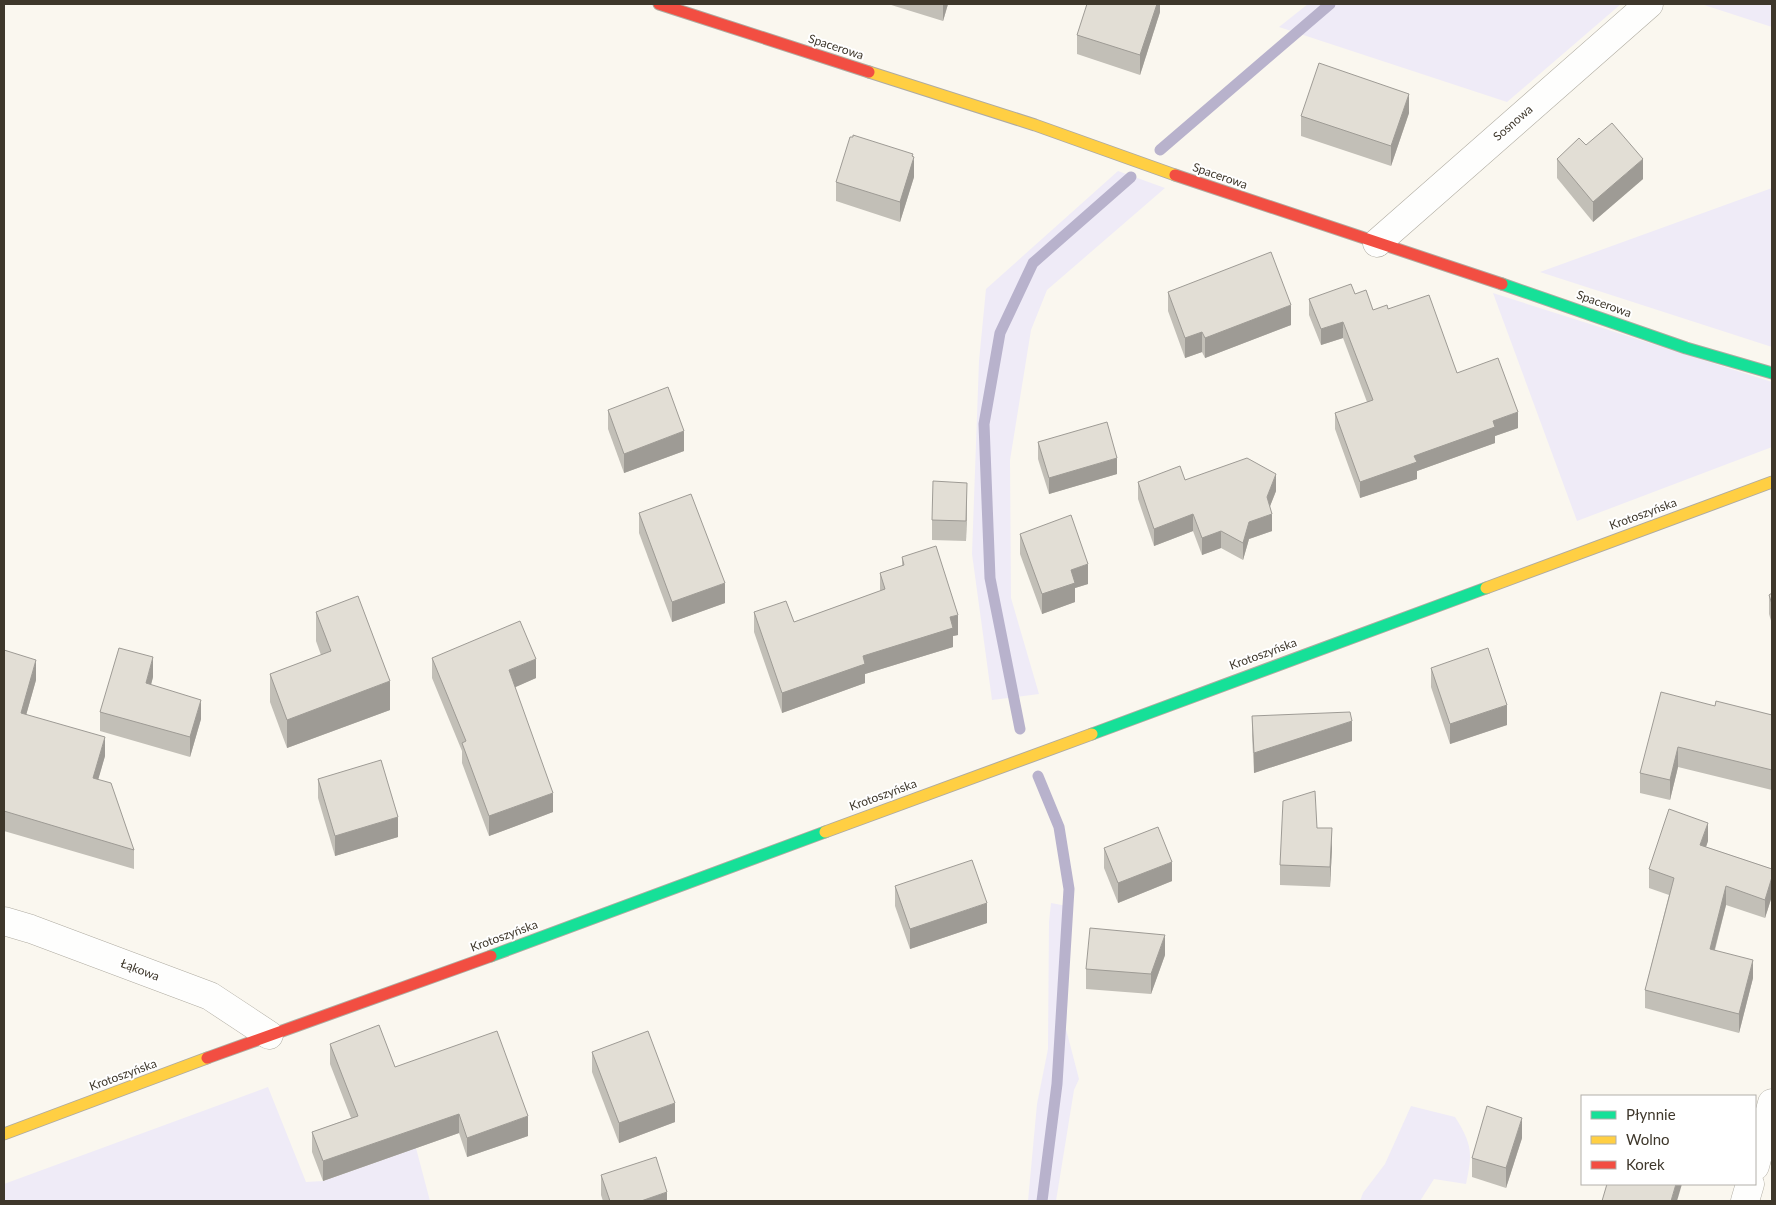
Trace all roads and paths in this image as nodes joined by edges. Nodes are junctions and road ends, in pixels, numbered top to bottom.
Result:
1 (659, 4) edge
2 (1648, 4) edge
3 (1377, 243) junction
4 (1772, 373) edge
5 (1772, 482) edge
6 (4, 921) edge
7 (269, 1035) junction
8 (1772, 1103) edge
9 (4, 1134) edge
10 (1756, 1162) edge
11 (1750, 1185) edge
12 (1745, 1201) edge

1 - 3 street, Spacerowa
2 - 3 street, Sosnowa
3 - 4 street, Spacerowa
5 - 7 street, Krotoszyńska
6 - 7 street, Łąkowa
7 - 9 street, Krotoszyńska
8 - 10 street
11 - 12 street

